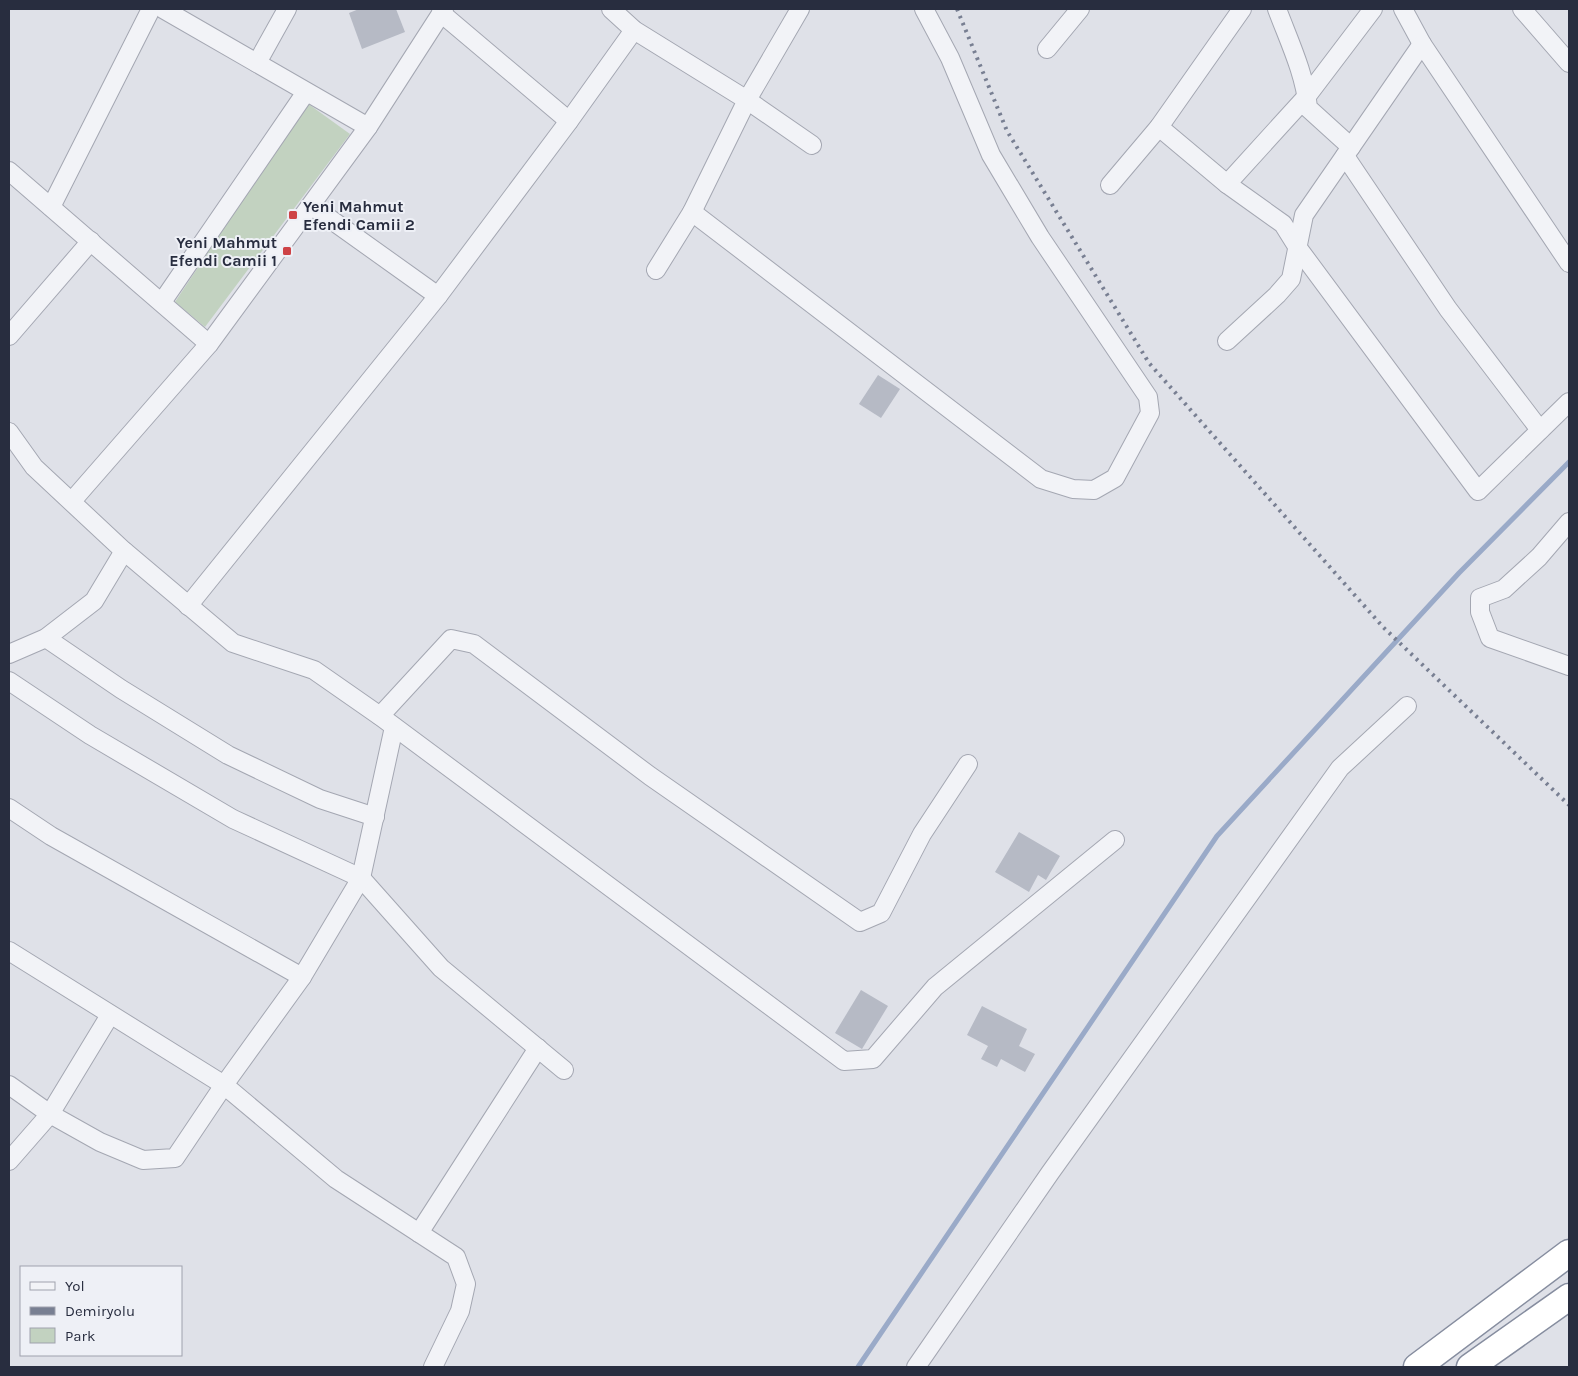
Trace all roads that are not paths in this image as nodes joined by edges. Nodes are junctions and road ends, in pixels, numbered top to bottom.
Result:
1 (151, 9) edge
2 (162, 9) edge
3 (287, 9) edge
4 (611, 9) edge
5 (800, 9) edge
6 (924, 9) edge
7 (1080, 9) edge
8 (1242, 9) edge
9 (1277, 9) edge
10 (1374, 9) edge
11 (1522, 9) edge
12 (442, 11) edge
13 (1407, 11) edge
14 (631, 20) edge
15 (1422, 44) junction
16 (1047, 49) dead end
17 (257, 63) junction
18 (1569, 63) edge
19 (306, 92) junction
20 (1307, 96) junction
21 (747, 100) junction
22 (569, 121) junction
23 (1159, 126) junction
24 (368, 127) junction
25 (812, 145) dead end
26 (1348, 152) junction
27 (9, 171) edge
28 (1227, 184) junction
29 (1110, 185) dead end
30 (312, 206) junction
31 (51, 208) junction
32 (692, 212) junction
33 (91, 241) junction
34 (1298, 248) junction
35 (1569, 263) edge
36 (656, 270) dead end
37 (438, 296) junction
38 (162, 302) junction
39 (9, 336) edge
40 (1227, 341) dead end
41 (209, 344) junction
42 (1569, 402) edge
43 (1540, 430) junction
44 (9, 432) edge
45 (72, 501) junction
46 (1569, 522) edge
47 (124, 551) junction
48 (188, 606) junction
49 (46, 638) junction
50 (9, 654) edge
51 (1569, 666) edge
52 (9, 681) edge
53 (1407, 706) dead end
54 (387, 721) junction
55 (968, 764) dead end
56 (9, 808) edge
57 (375, 817) junction
58 (1115, 840) dead end
59 (361, 878) junction
60 (9, 951) edge
61 (302, 977) junction
62 (110, 1015) junction
63 (538, 1048) junction
64 (564, 1070) dead end
65 (224, 1085) junction
66 (9, 1086) edge
67 (50, 1114) junction
68 (9, 1161) edge
69 (419, 1233) junction
70 (1569, 1253) edge
71 (1569, 1297) edge
72 (433, 1367) edge
73 (916, 1367) edge
74 (1417, 1367) edge
75 (1470, 1367) edge

1 - 31 street
2 - 17 street
3 - 17 street
4 - 14 street
5 - 21 street
6 - 32 street
7 - 16 street
8 - 23 street
9 - 20 street
10 - 20 street
11 - 18 street
12 - 22 street
12 - 24 street
13 - 15 street
14 - 21 street
14 - 22 street
15 - 26 street
15 - 35 street
17 - 19 street
19 - 24 street
19 - 38 street
20 - 26 street
20 - 28 street
21 - 25 street
21 - 32 street
22 - 37 street
23 - 28 street
23 - 29 street
24 - 30 street
26 - 34 street
26 - 43 street
27 - 31 street
28 - 34 street
30 - 37 street
30 - 41 street
31 - 33 street
32 - 36 street
33 - 38 street
33 - 39 street
34 - 40 street
34 - 43 street
37 - 48 street
38 - 41 street
41 - 45 street
42 - 43 street
44 - 45 street
45 - 47 street
46 - 51 street
47 - 48 street
47 - 49 street
48 - 54 street
49 - 50 street
49 - 57 street
52 - 59 street
53 - 73 street
54 - 55 street
54 - 57 street
54 - 58 street
56 - 61 street
57 - 59 street
59 - 61 street
59 - 63 street
60 - 62 street
61 - 65 street
62 - 65 street
62 - 67 street
63 - 64 street
63 - 69 street
65 - 67 street
65 - 69 street
66 - 67 street
67 - 68 street
69 - 72 street
70 - 74 highway
71 - 75 highway

